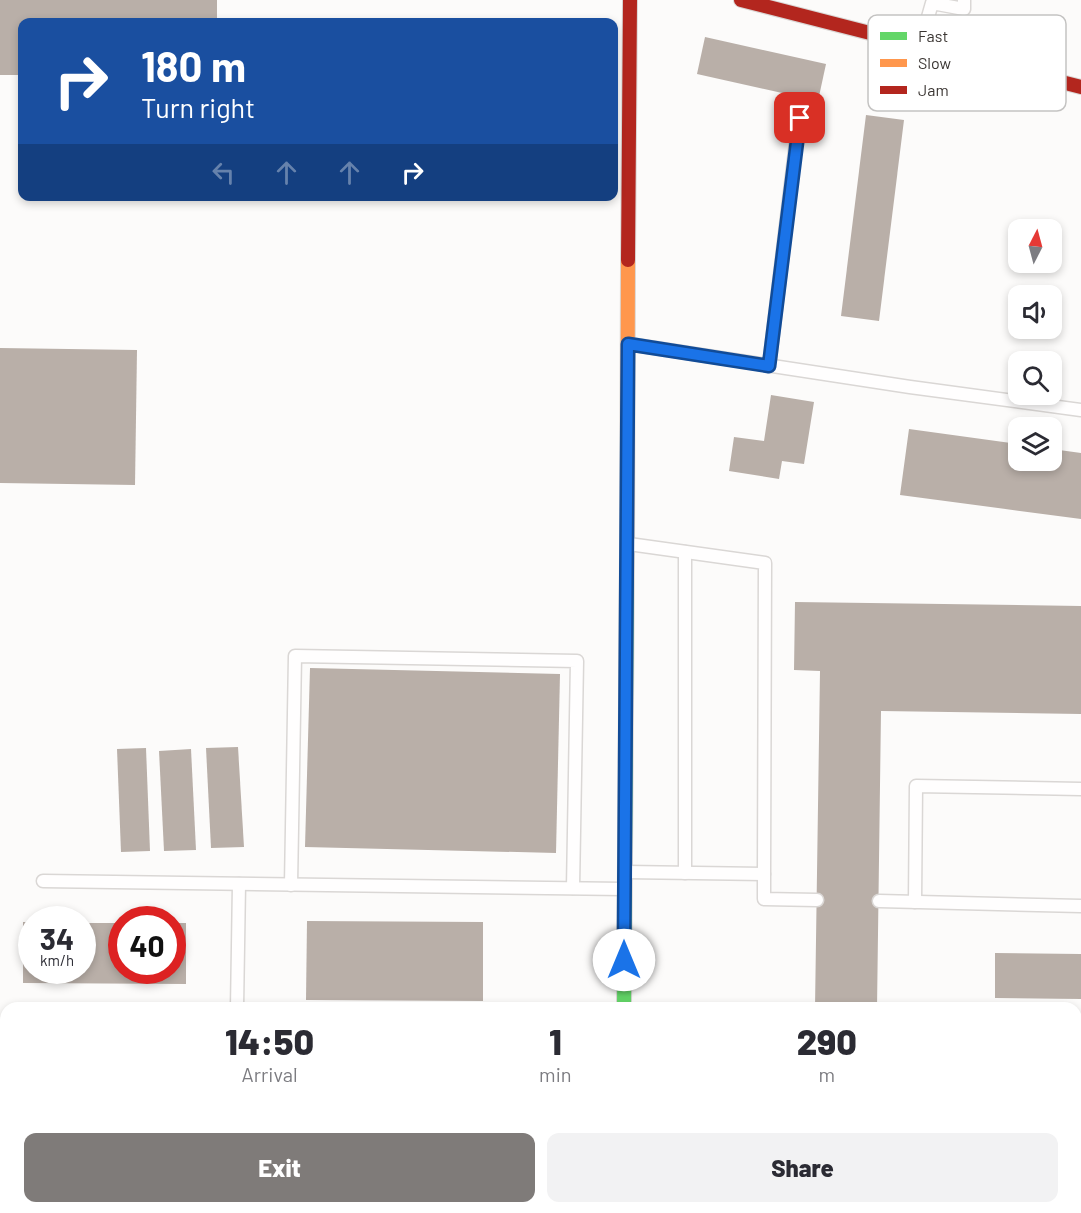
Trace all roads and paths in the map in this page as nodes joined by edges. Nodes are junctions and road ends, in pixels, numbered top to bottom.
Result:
1 (630, 0) edge
2 (741, 0) edge
3 (964, 0) edge
4 (929, 15) edge
5 (868, 33) edge
6 (1066, 83) edge
7 (1081, 87) edge
8 (800, 118) dead end
9 (628, 344) junction
10 (769, 366) junction
11 (1081, 410) edge
12 (627, 544) junction
13 (685, 552) junction
14 (1081, 789) edge
15 (625, 872) junction
16 (685, 873) junction
17 (764, 874) junction
18 (43, 881) dead end
19 (239, 884) junction
20 (291, 885) junction
21 (573, 888) junction
22 (625, 889) junction
23 (817, 900) dead end
24 (879, 901) dead end
25 (915, 902) junction
26 (1081, 906) edge
27 (237, 1002) edge
28 (624, 1002) edge

1 - 9 street
2 - 5 street
3 - 4 lane
6 - 7 street
8 - 10 lane
9 - 10 lane
9 - 12 street
10 - 11 lane
12 - 13 lane
12 - 15 street
13 - 16 lane
13 - 17 lane
14 - 25 lane
15 - 16 lane
15 - 22 street
16 - 17 lane
17 - 23 lane
18 - 19 lane
19 - 20 lane
19 - 27 lane
20 - 21 lane
20 - 21 lane
21 - 22 lane
22 - 28 street
24 - 25 lane
25 - 26 lane

